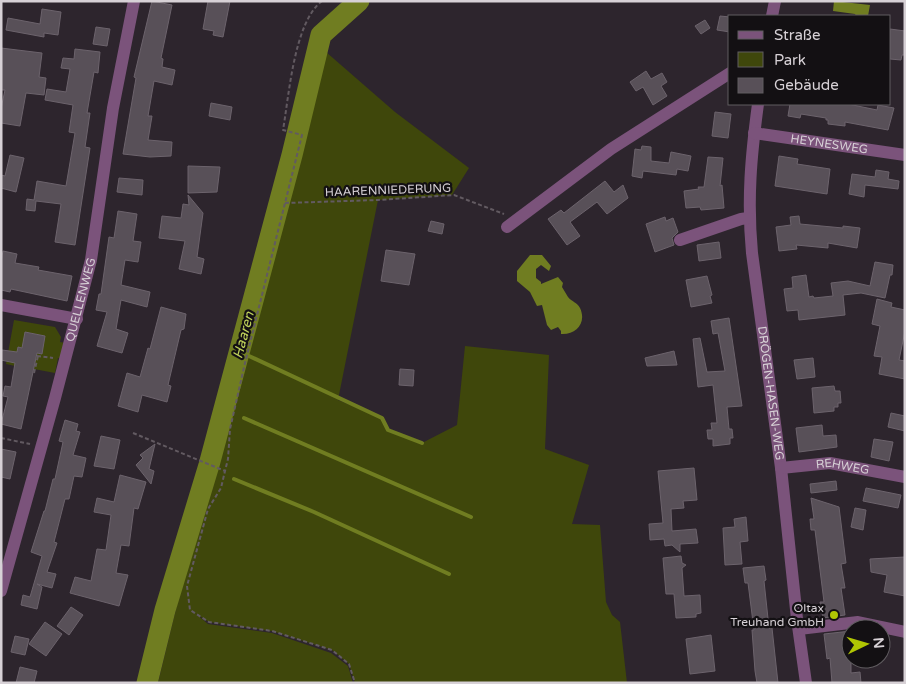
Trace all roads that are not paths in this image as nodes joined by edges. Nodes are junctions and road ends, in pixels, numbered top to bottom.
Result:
1 (134, 1) edge
2 (775, 1) edge
3 (772, 15) edge
4 (728, 75) edge
5 (758, 105) edge
6 (754, 133) junction
7 (905, 155) edge
8 (748, 218) junction
9 (512, 223) road end
10 (680, 240) dead end
11 (1, 305) edge
12 (77, 319) junction
13 (781, 468) junction
14 (905, 477) edge
15 (1, 591) edge
16 (799, 629) junction
17 (905, 632) edge
18 (806, 683) edge

1 - 12 street, QUELLENWEG
2 - 3 street
4 - 9 street
5 - 6 street, DRÖGEN-HASEN-WEG
6 - 7 street, HEYNESWEG
6 - 8 street, DRÖGEN-HASEN-WEG
8 - 10 street
8 - 13 street, DRÖGEN-HASEN-WEG
11 - 12 street
12 - 15 street, QUELLENWEG
13 - 14 street, REHWEG
13 - 16 street, DRÖGEN-HASEN-WEG
16 - 17 street
16 - 18 street, DRÖGEN-HASEN-WEG

